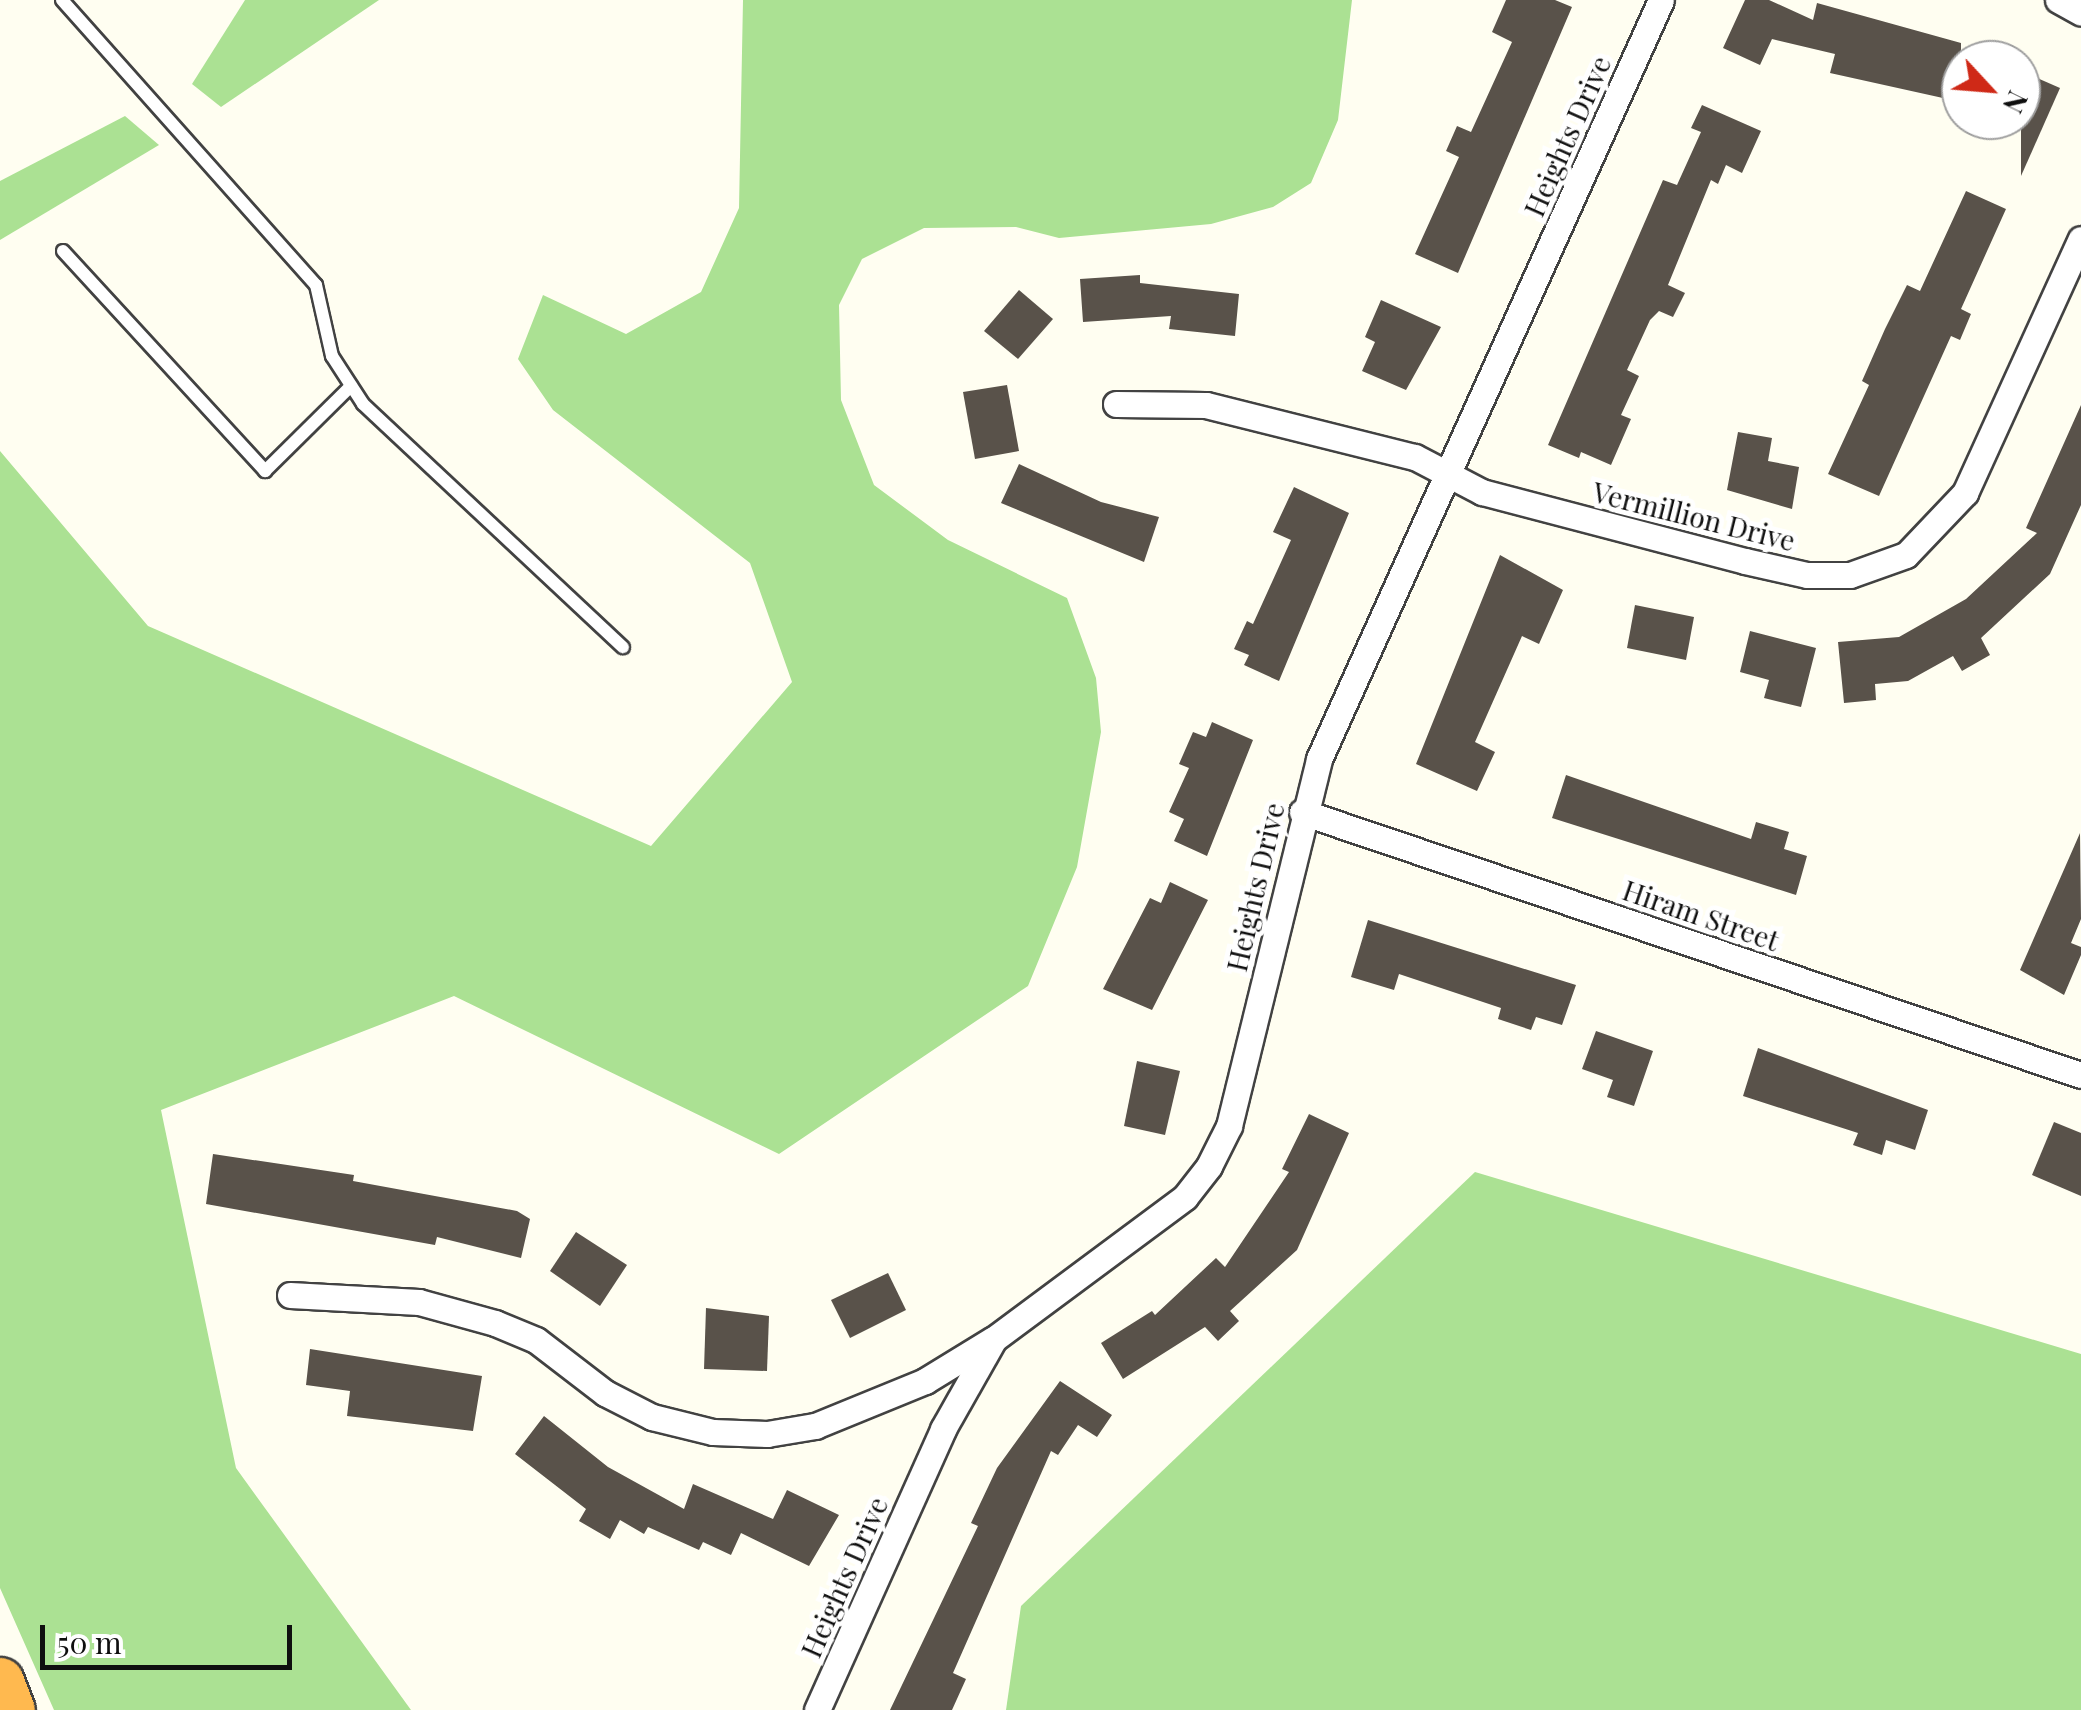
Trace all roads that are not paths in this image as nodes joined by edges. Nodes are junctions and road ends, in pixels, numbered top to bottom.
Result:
1 (62, 0) edge
2 (1661, 0) edge
3 (2058, 0) edge
4 (2081, 14) edge
5 (2080, 246) edge
6 (64, 251) dead end
7 (351, 386) junction
8 (1116, 404) dead end
9 (1449, 476) junction
10 (624, 647) dead end
11 (1302, 812) junction
12 (2081, 1075) edge
13 (290, 1295) dead end
14 (994, 1339) junction
15 (0, 1682) edge
16 (12, 1710) edge
17 (817, 1710) edge

1 - 7 lane
2 - 9 street, Heights Drive
3 - 4 street
5 - 9 street, Vermillion Drive
6 - 7 lane
7 - 10 lane
8 - 9 street, Vermillion Drive
9 - 11 street, Heights Drive
11 - 12 street, Hiram Street
11 - 14 street, Heights Drive
13 - 14 street
14 - 17 street, Heights Drive
15 - 16 highway

